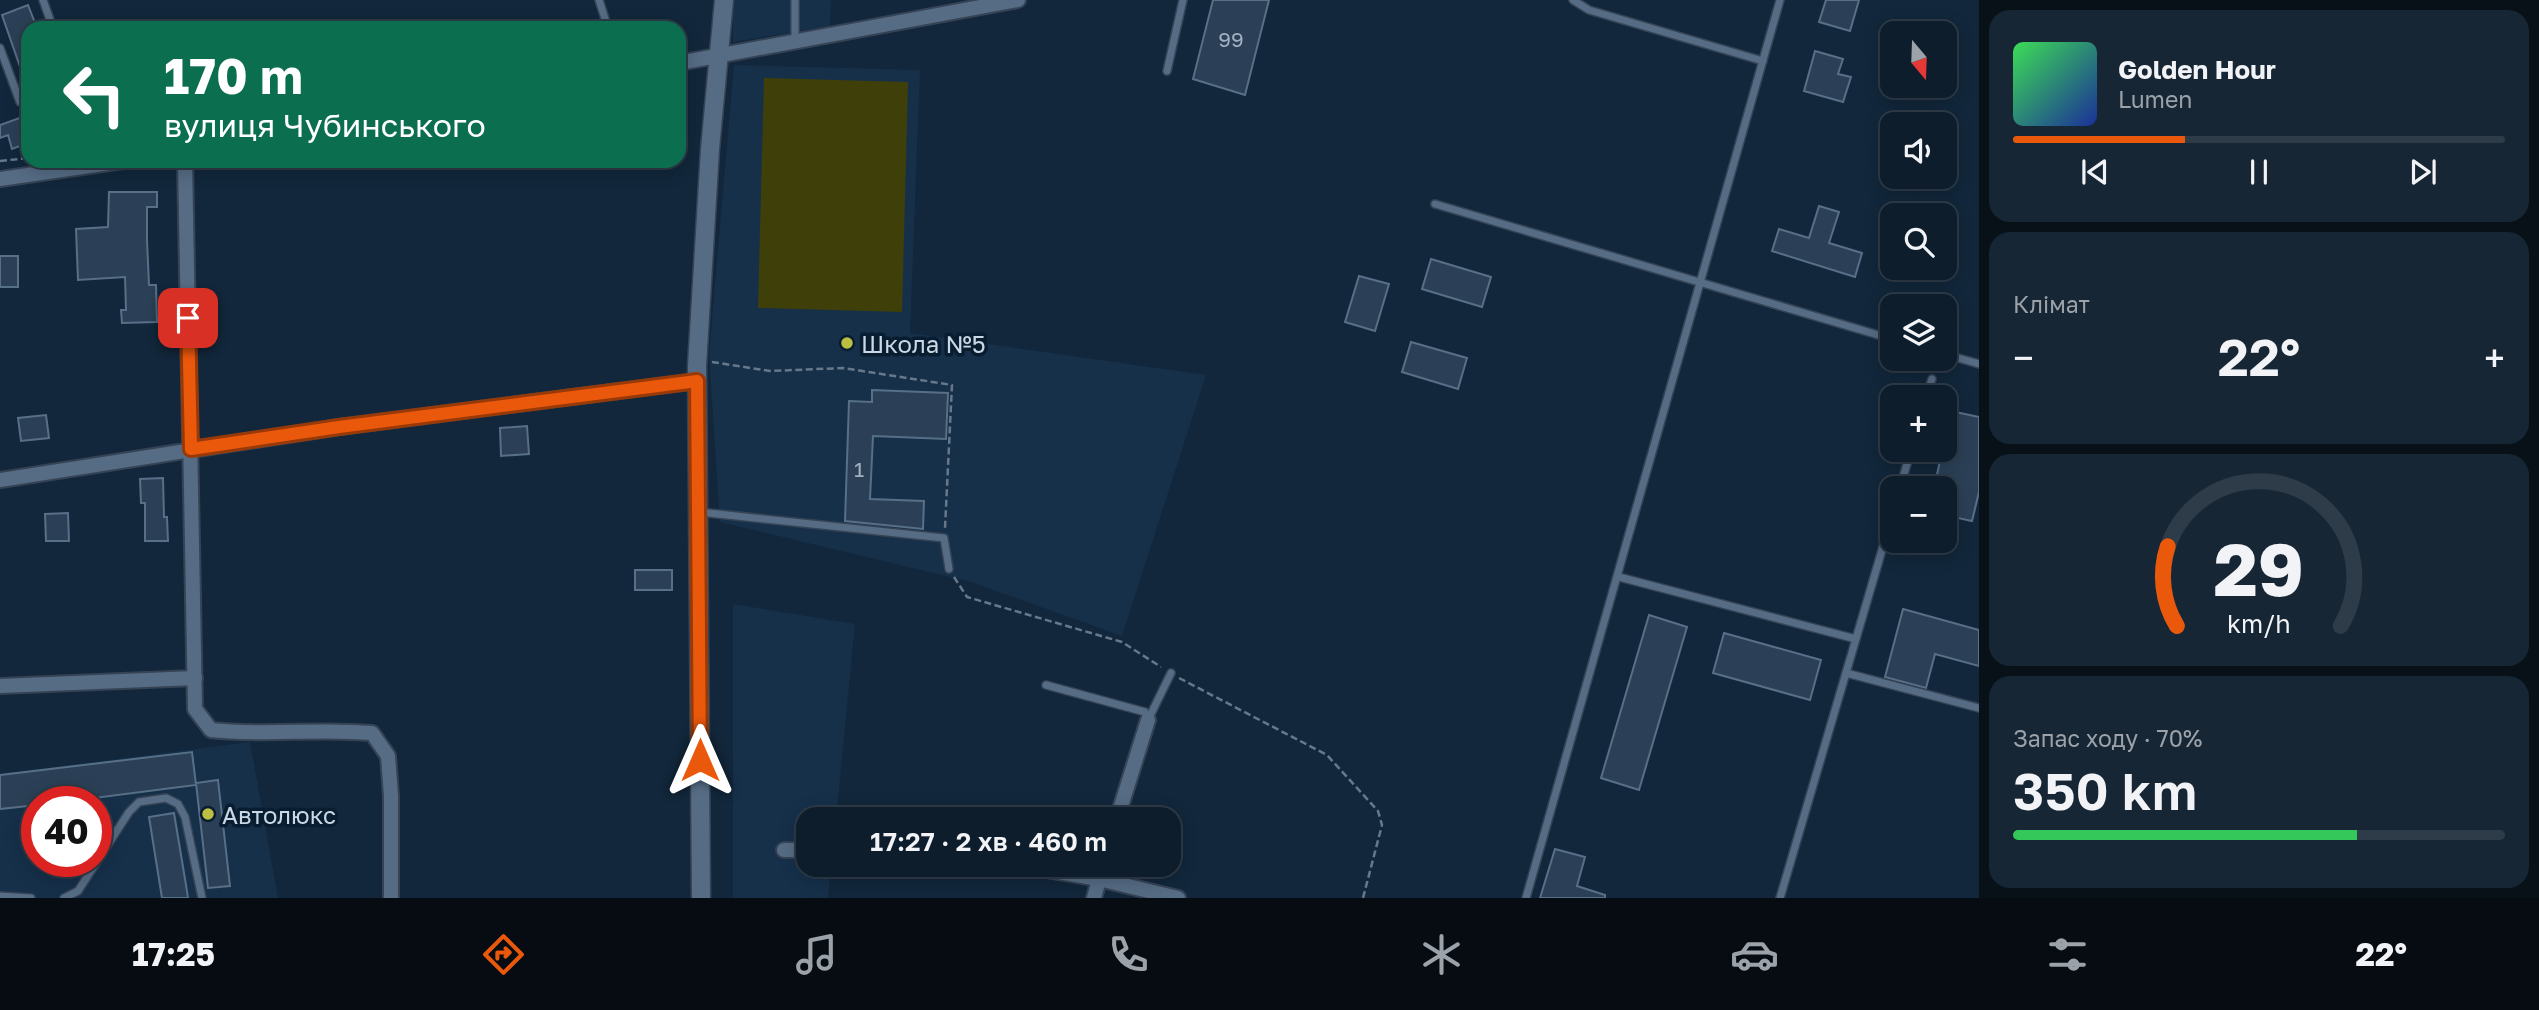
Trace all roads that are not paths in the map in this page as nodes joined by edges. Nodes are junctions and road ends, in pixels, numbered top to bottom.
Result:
1 (43, 0) edge
2 (599, 0) edge
3 (724, 0) edge
4 (795, 0) edge
5 (1018, 0) edge
6 (1182, 0) edge
7 (1573, 0) edge
8 (1780, 0) edge
9 (50, 21) edge
10 (606, 21) edge
11 (795, 42) junction
12 (0, 48) edge
13 (719, 56) junction
14 (1763, 61) junction
15 (686, 62) edge
16 (1167, 71) dead end
17 (20, 102) dead end
18 (69, 168) edge
19 (184, 168) edge
20 (0, 179) edge
21 (1434, 204) dead end
22 (1701, 282) junction
23 (1880, 335) edge
24 (1957, 358) edge
25 (1979, 364) edge
26 (1932, 380) dead end
27 (697, 381) junction
28 (1930, 385) edge
29 (191, 449) junction
30 (0, 480) edge
31 (698, 512) junction
32 (1881, 553) edge
33 (950, 569) road end
34 (1619, 576) junction
35 (1856, 639) junction
36 (1171, 673) road end
37 (1846, 673) junction
38 (195, 678) junction
39 (1046, 685) dead end
40 (0, 686) edge
41 (1979, 708) edge
42 (1148, 720) junction
43 (1121, 807) edge
44 (784, 849) dead end
45 (796, 850) edge
46 (1100, 877) edge
47 (1116, 877) edge
48 (0, 895) edge
49 (31, 898) edge
50 (64, 898) edge
51 (202, 898) edge
52 (391, 898) edge
53 (701, 898) edge
54 (1094, 898) edge
55 (1178, 898) edge
56 (1526, 898) edge
57 (1780, 898) edge

1 - 9 lane
2 - 10 lane
3 - 13 street
4 - 11 lane
5 - 11 street
6 - 16 lane
7 - 14 lane
8 - 14 lane
11 - 13 street
12 - 17 lane
13 - 15 street
13 - 27 street
14 - 22 lane
18 - 20 street
19 - 29 street
21 - 22 lane
22 - 23 lane
22 - 34 lane
24 - 25 lane
26 - 28 lane
27 - 29 street
27 - 31 street
29 - 30 street
29 - 38 street
31 - 33 lane
31 - 53 street
32 - 35 lane
34 - 35 lane
34 - 56 lane
35 - 37 lane
36 - 42 lane
37 - 41 lane
37 - 57 lane
38 - 40 street
38 - 52 street
39 - 42 lane
42 - 43 street
44 - 45 street
46 - 54 street
47 - 55 street
48 - 49 lane
50 - 51 lane

